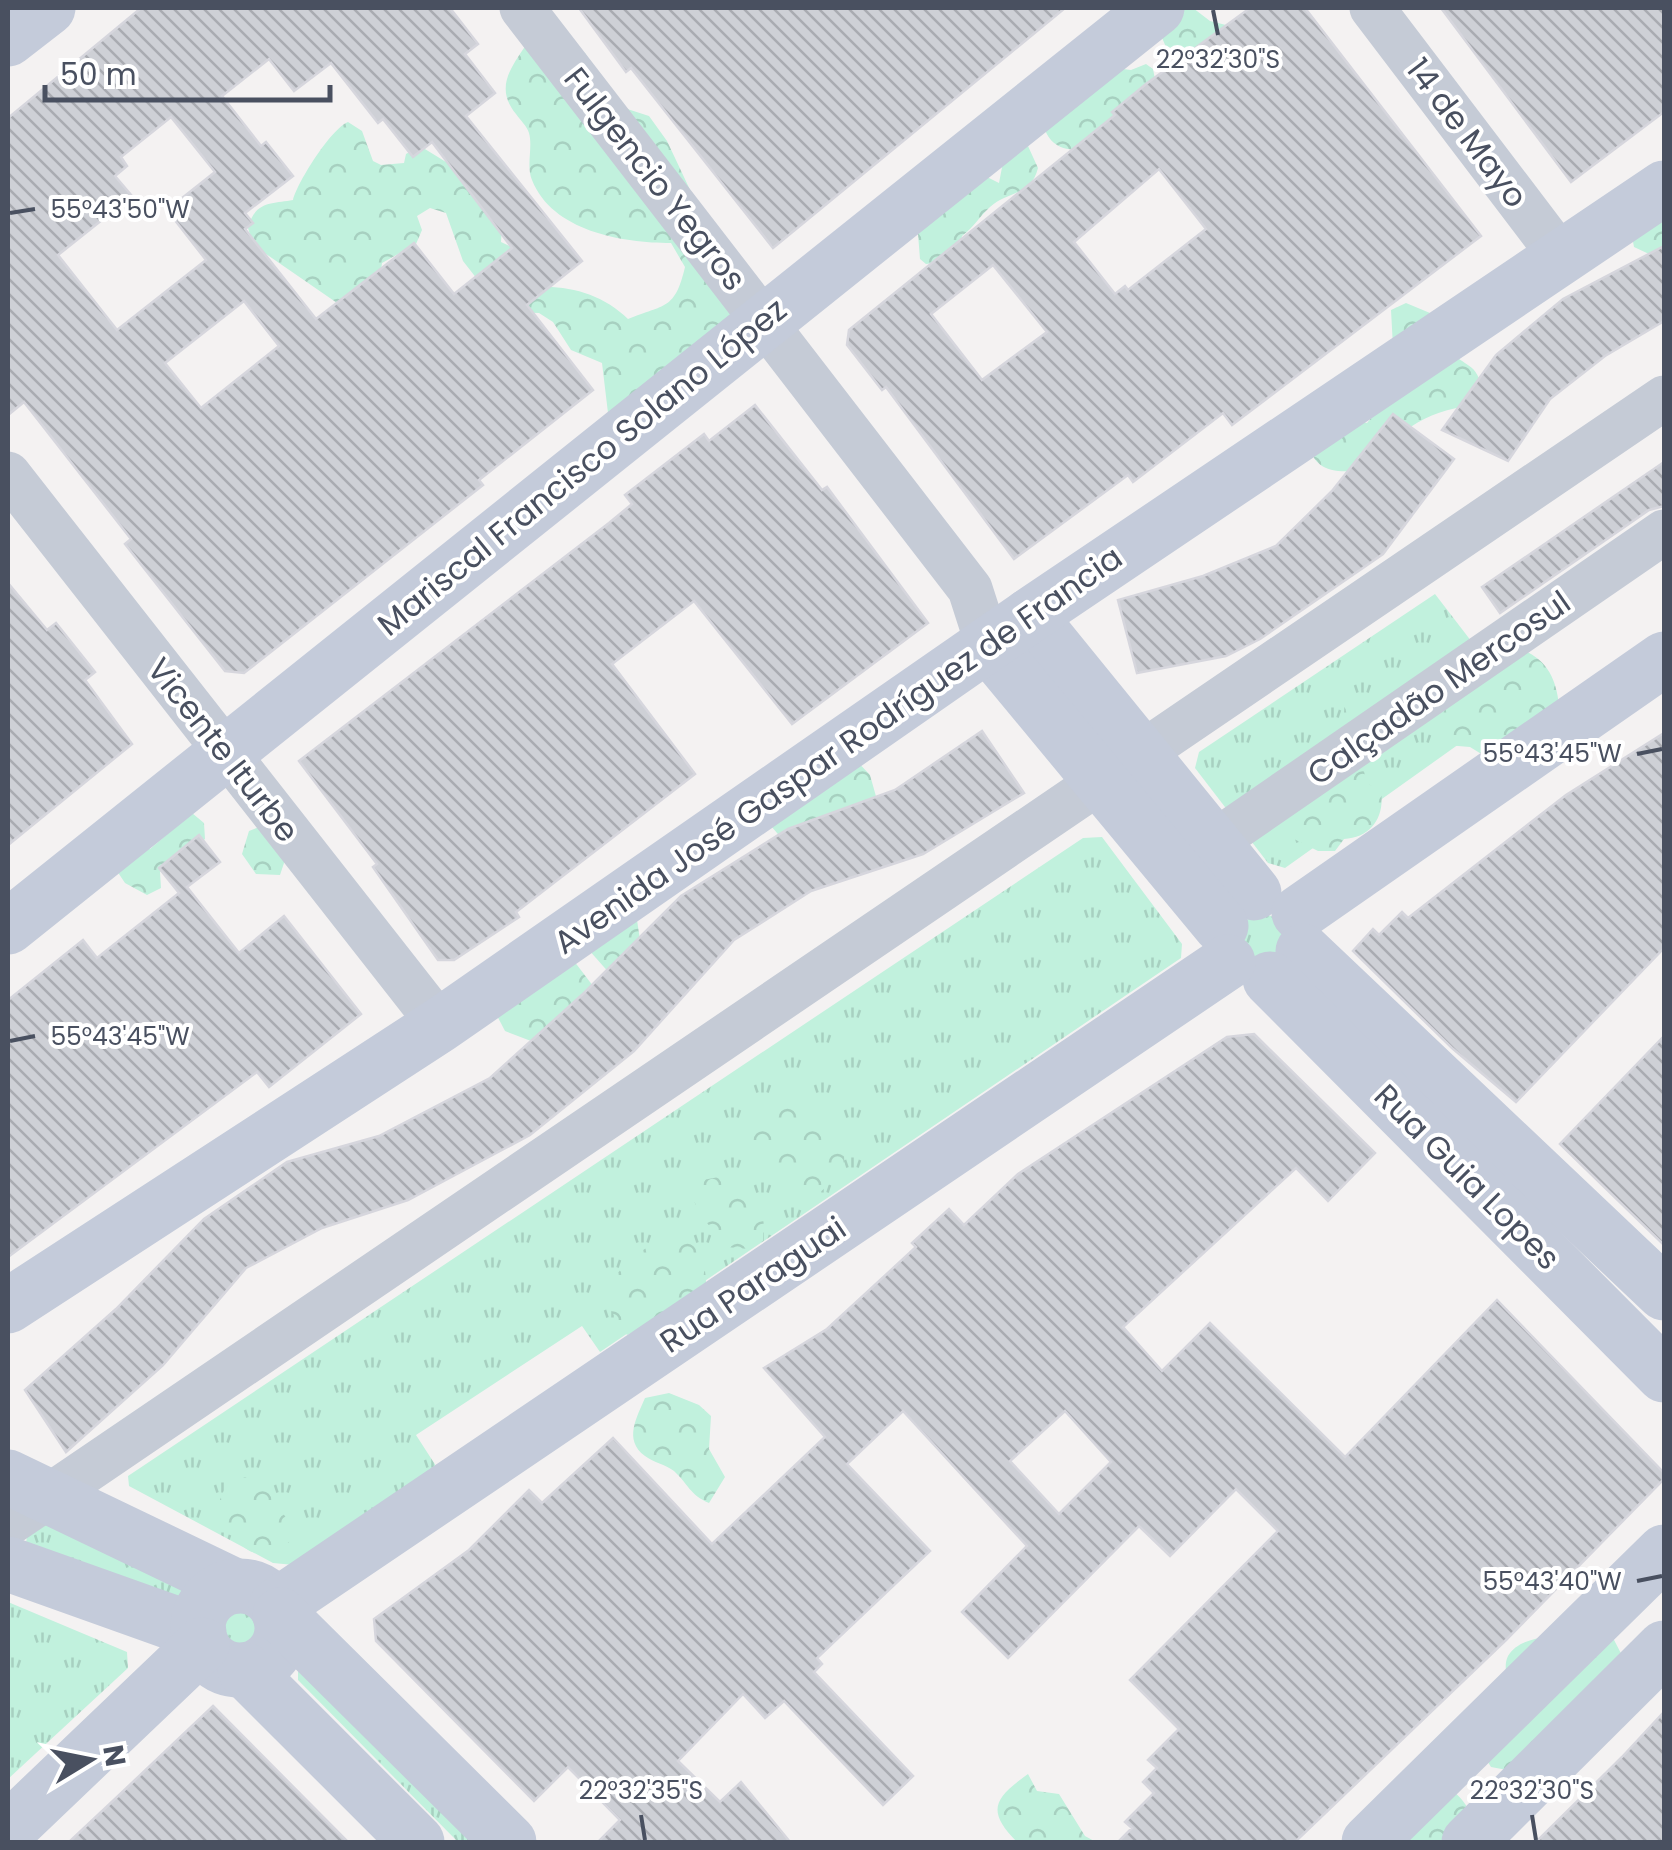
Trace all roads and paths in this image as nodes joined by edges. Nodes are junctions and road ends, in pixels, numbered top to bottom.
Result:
1 (48, 8) edge
2 (522, 8) edge
3 (1157, 8) edge
4 (1372, 8) edge
5 (8, 40) edge
6 (1664, 188) edge
7 (1562, 258) junction
8 (765, 321) junction
9 (1664, 398) edge
10 (8, 474) edge
11 (1664, 532) edge
12 (1008, 630) junction
13 (1664, 659) edge
14 (225, 752) junction
15 (1120, 768) junction
16 (1213, 843) junction
17 (8, 927) edge
18 (1262, 937) junction
19 (440, 1024) junction
20 (1664, 1293) edge
21 (8, 1306) edge
22 (1664, 1375) edge
23 (22, 1499) edge
24 (1664, 1552) edge
25 (8, 1564) edge
26 (264, 1602) junction
27 (1664, 1648) edge
28 (215, 1649) junction
29 (8, 1830) edge
30 (416, 1842) edge
31 (508, 1842) edge
32 (1368, 1842) edge
33 (1468, 1842) edge

1 - 5 main road
2 - 8 street, Fulgencio Yegros
3 - 8 main road, Mariscal Francisco Solano López
4 - 7 street, 14 de Mayo
6 - 7 main road, Avenida José Gaspar Rodríguez de Francia
7 - 12 main road, Avenida José Gaspar Rodríguez de Francia
8 - 12 street, Fulgencio Yegros
8 - 14 main road, Mariscal Francisco Solano López
9 - 15 street
10 - 14 street, Vicente Iturbe
11 - 16 street, Calçadão Mercosul
12 - 15 main road, Rua Guia Lopes
12 - 19 main road, Avenida José Gaspar Rodríguez de Francia
13 - 18 main road, Rua Paraguai
14 - 17 main road, Mariscal Francisco Solano López
14 - 19 street, Vicente Iturbe
15 - 16 main road, Rua Guia Lopes
15 - 18 main road, Rua Guia Lopes
15 - 23 street
16 - 18 main road, Rua Guia Lopes
18 - 20 main road, Rua Guia Lopes
18 - 22 main road, Rua Guia Lopes
18 - 26 main road, Rua Paraguai
19 - 21 main road, Avenida José Gaspar Rodríguez de Francia
23 - 26 main road
24 - 32 main road
25 - 28 main road
26 - 28 main road
26 - 28 main road
26 - 31 main road
27 - 33 main road
28 - 29 main road
28 - 30 main road

